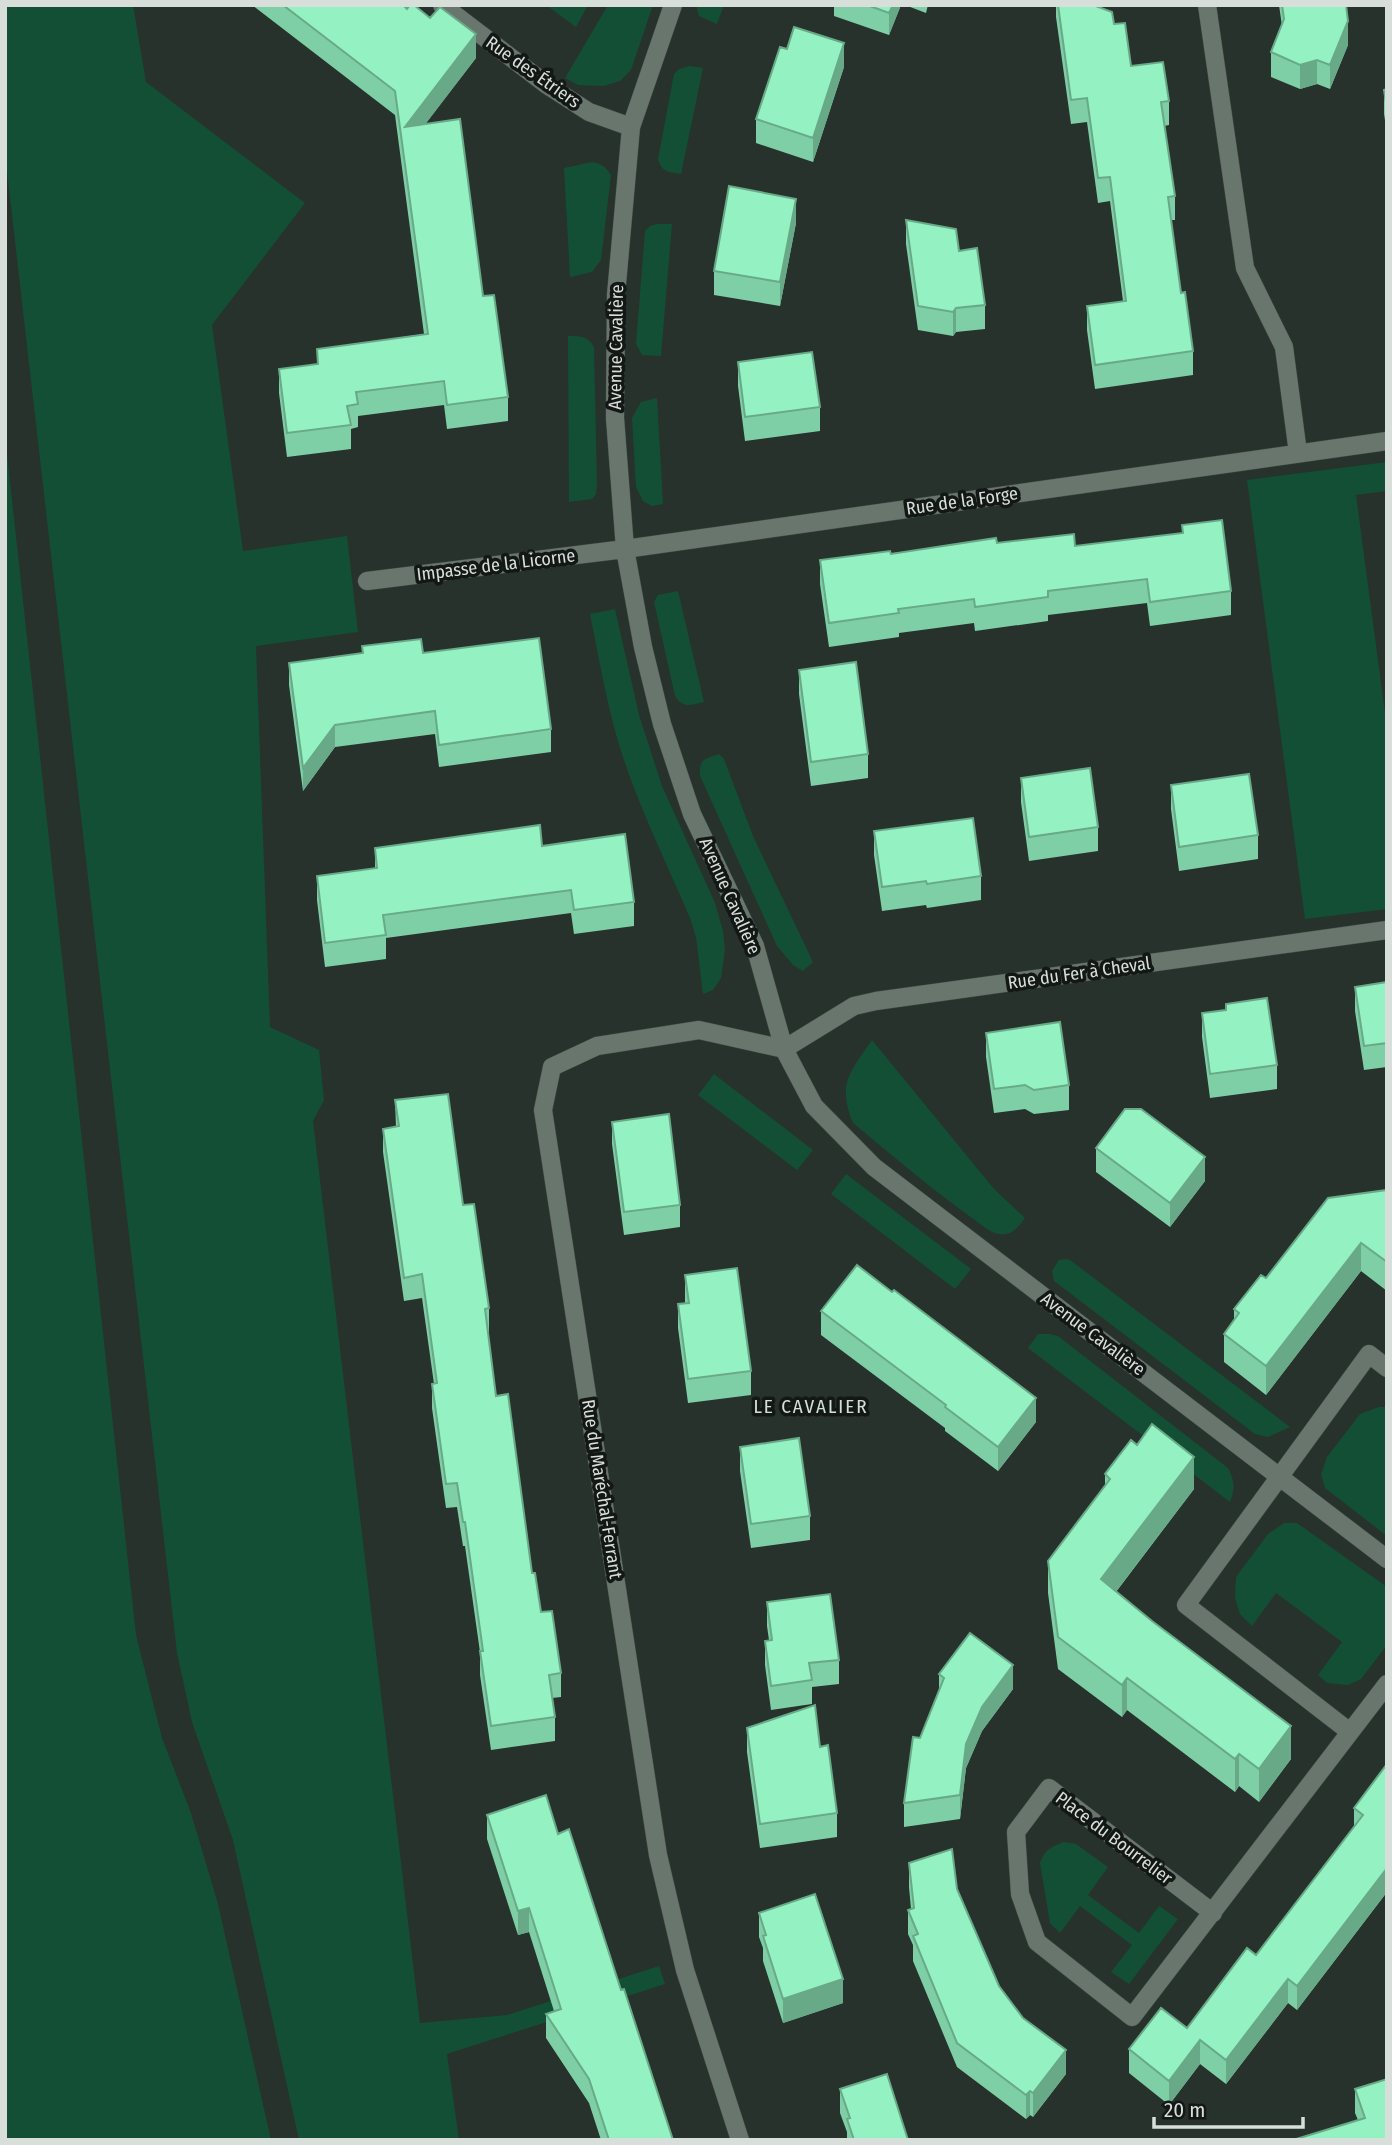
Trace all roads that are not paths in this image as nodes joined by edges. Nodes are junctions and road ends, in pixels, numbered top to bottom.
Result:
1 (442, 5) edge
2 (673, 5) edge
3 (1207, 5) edge
4 (631, 127) junction
5 (1387, 441) edge
6 (1298, 453) junction
7 (625, 548) junction
8 (367, 582) dead end
9 (1387, 930) edge
10 (784, 1049) junction
11 (1387, 1368) edge
12 (1280, 1476) junction
13 (1387, 1559) edge
14 (1387, 1684) edge
15 (1350, 1732) junction
16 (1213, 1913) junction
17 (740, 2140) edge

1 - 4 street, Rue des Étriers
2 - 4 street, Avenue Cavalière
3 - 6 street
4 - 7 street, Avenue Cavalière
5 - 6 street, Rue de la Forge
6 - 7 street, Rue de la Forge
7 - 8 street, Impasse de la Licorne
7 - 10 street, Avenue Cavalière
9 - 10 street, Rue du Fer à Cheval
10 - 12 street, Avenue Cavalière
10 - 17 street, Rue du Maréchal-Ferrant
11 - 12 street
12 - 13 street, Avenue Cavalière
12 - 15 street
14 - 15 street, Place du Bourrelier
15 - 16 street, Place du Bourrelier
16 - 16 street, Place du Bourrelier

